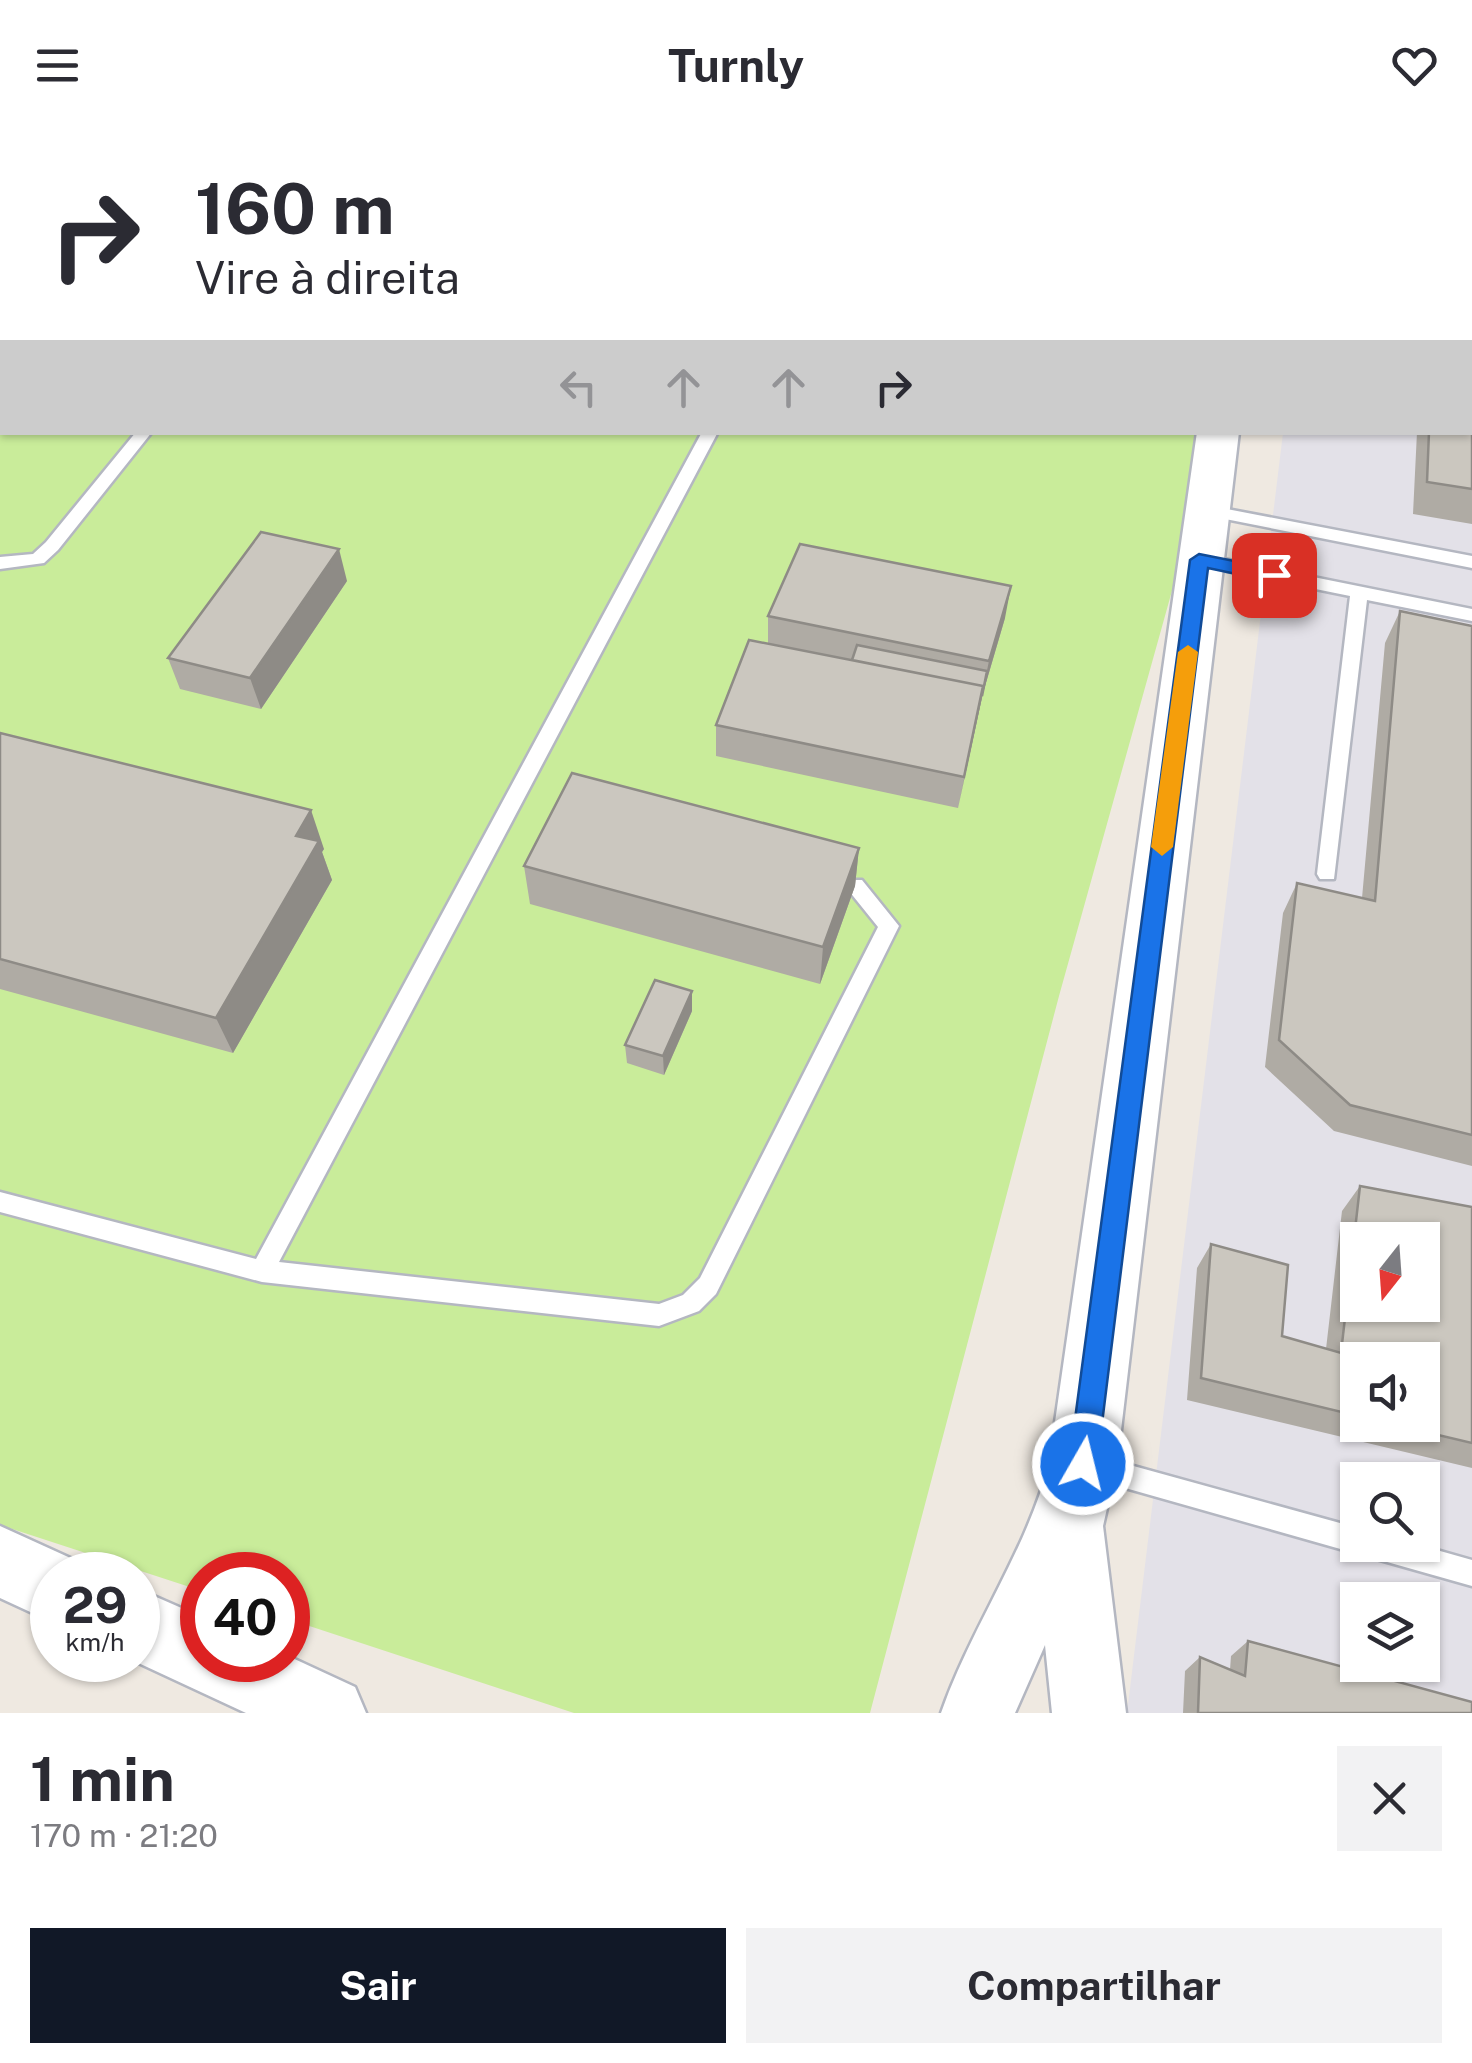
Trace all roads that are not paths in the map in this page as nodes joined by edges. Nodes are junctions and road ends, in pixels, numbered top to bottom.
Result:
1 (143, 435) edge
2 (708, 435) edge
3 (1218, 435) edge
4 (1202, 535) junction
5 (1472, 562) edge
6 (0, 564) edge
7 (1359, 592) junction
8 (1472, 615) edge
9 (1328, 874) dead end
10 (855, 886) edge
11 (0, 1202) edge
12 (262, 1271) junction
13 (1076, 1495) junction
14 (1340, 1537) edge
15 (0, 1562) edge
16 (1436, 1562) edge
17 (1472, 1572) edge
18 (30, 1576) edge
19 (262, 1682) edge
20 (329, 1713) edge
21 (978, 1713) edge
22 (1089, 1713) edge

1 - 6 lane
2 - 12 lane
3 - 4 street
4 - 5 lane
4 - 7 lane
4 - 13 street
7 - 8 lane
7 - 9 lane
10 - 12 lane
11 - 12 lane
13 - 14 lane
13 - 21 street
13 - 22 street
15 - 18 street
16 - 17 lane
19 - 20 street

